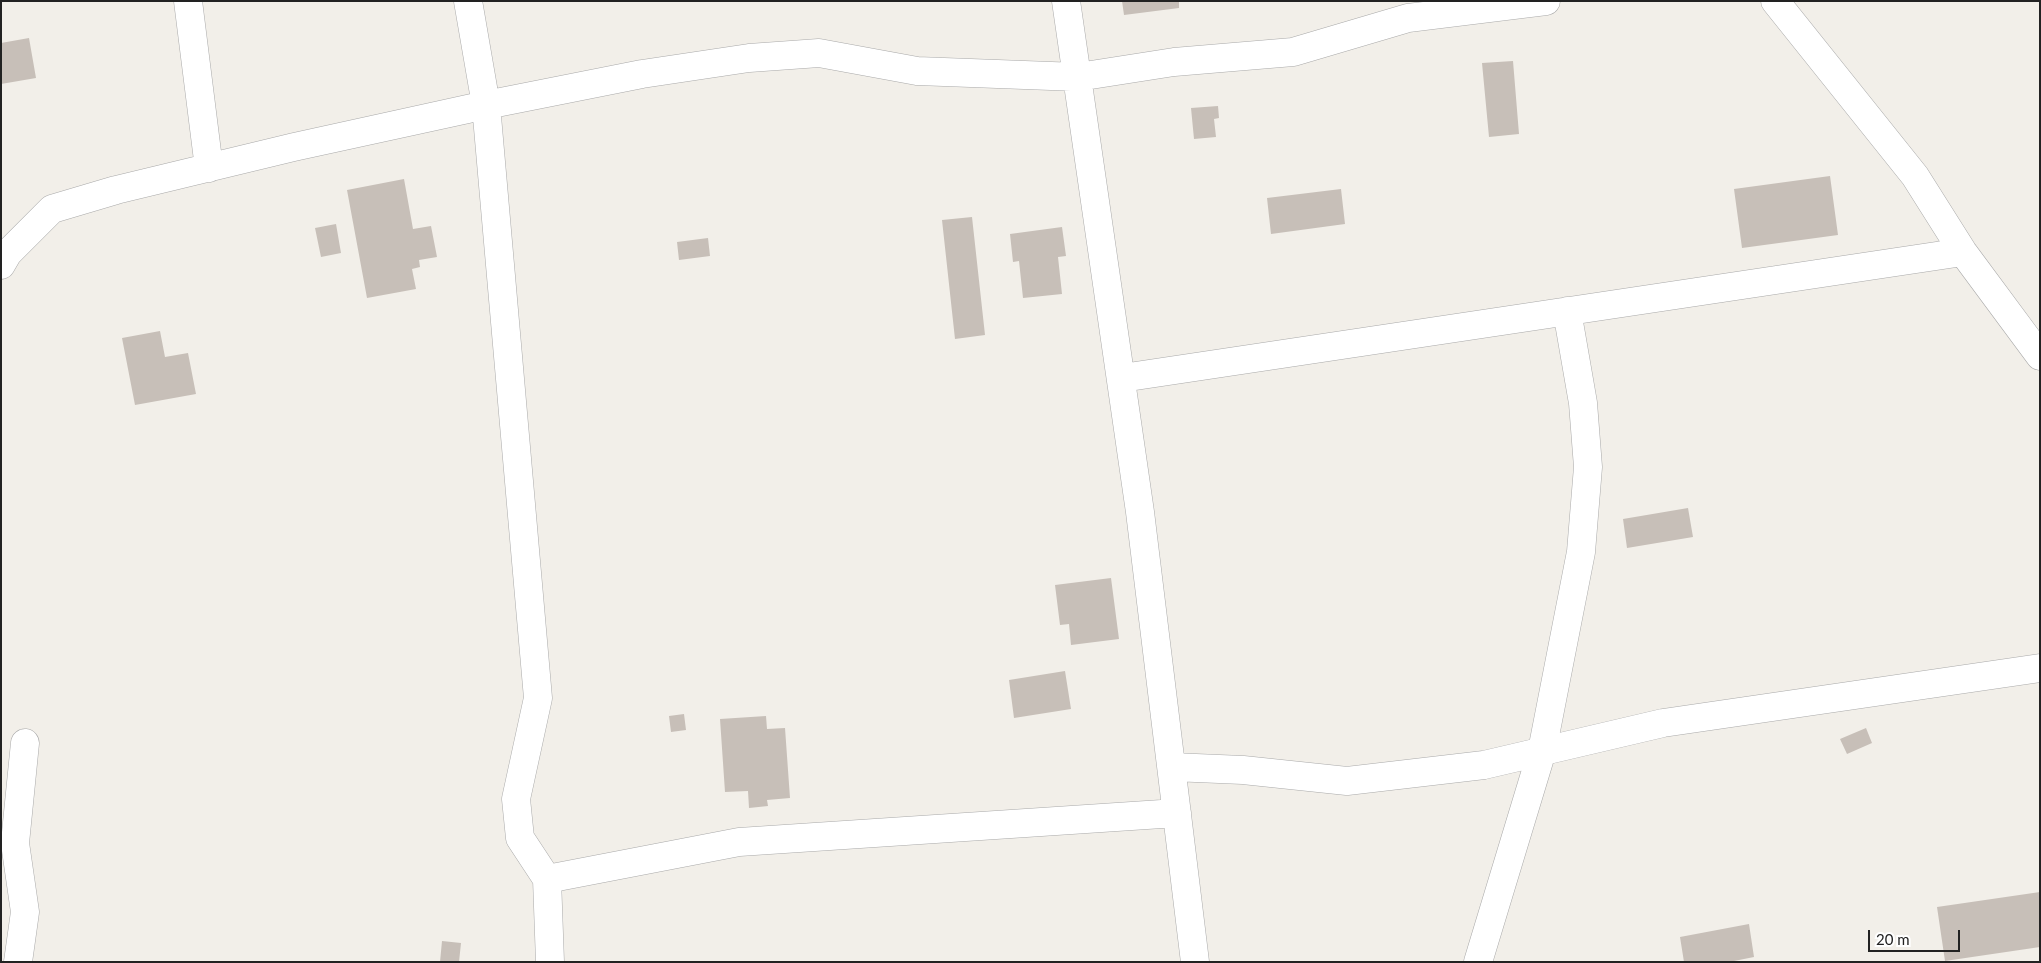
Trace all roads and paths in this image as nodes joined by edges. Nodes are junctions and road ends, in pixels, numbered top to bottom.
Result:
1 (188, 1) edge
2 (468, 1) edge
3 (1066, 1) edge
4 (1546, 1) edge
5 (1775, 1) edge
6 (1078, 77) junction
7 (486, 105) junction
8 (209, 168) junction
9 (1963, 252) junction
10 (1, 265) edge
11 (1566, 311) junction
12 (2040, 356) edge
13 (1122, 378) junction
14 (2040, 668) edge
15 (25, 744) dead end
16 (1542, 751) junction
17 (1172, 767) junction
18 (1178, 813) junction
19 (547, 879) junction
20 (18, 962) edge
21 (550, 962) edge
22 (1195, 962) edge
23 (1478, 962) edge

1 - 8 street
2 - 7 street
3 - 6 street
4 - 6 street
5 - 9 street
6 - 7 street
6 - 13 street
7 - 8 street
7 - 19 street
8 - 10 street
9 - 11 street
9 - 12 street
11 - 13 street
11 - 16 street
13 - 17 street
14 - 16 street
15 - 20 street
16 - 17 street
16 - 23 street
17 - 18 street
18 - 19 street
18 - 22 street
19 - 21 street

